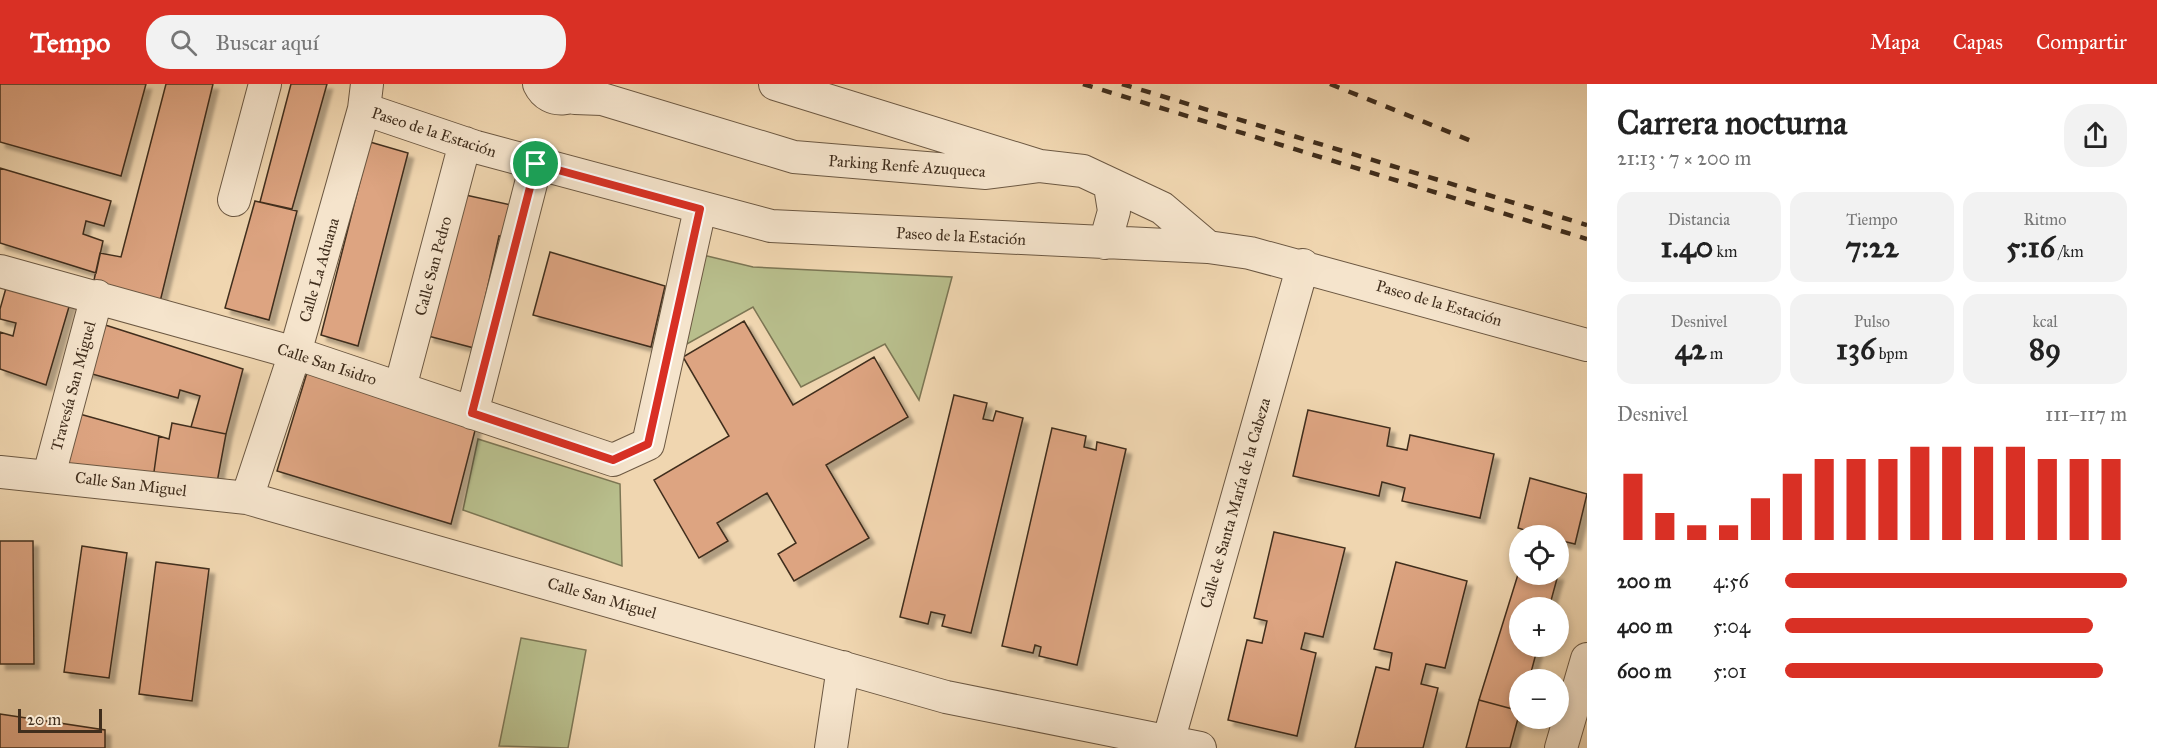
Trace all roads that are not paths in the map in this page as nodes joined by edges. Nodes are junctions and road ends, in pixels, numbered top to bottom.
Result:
1 (265, 84) edge
2 (539, 84) edge
3 (775, 84) edge
4 (583, 91) edge
5 (365, 97) edge
6 (912, 126) junction
7 (465, 143) junction
8 (536, 164) junction
9 (1040, 166) junction
10 (920, 168) junction
11 (1110, 186) junction
12 (234, 200) dead end
13 (700, 209) junction
14 (1105, 243) junction
15 (1208, 247) junction
16 (1303, 265) junction
17 (0, 271) edge
18 (97, 296) junction
19 (1587, 345) edge
20 (295, 353) junction
21 (400, 388) junction
22 (472, 413) junction
23 (0, 472) edge
24 (49, 475) junction
25 (247, 498) junction
26 (1587, 659) edge
27 (843, 667) junction
28 (1168, 742) junction
29 (831, 748) edge
30 (1200, 748) edge
31 (1561, 748) edge

1 - 12 street
2 - 4 street, Parking Renfe Azuqueca
3 - 6 street, Parking Renfe Azuqueca
4 - 10 street, Parking Renfe Azuqueca
5 - 7 street, Paseo de la Estación
5 - 20 street, Calle La Aduana
6 - 9 street, Parking Renfe Azuqueca
6 - 10 street
7 - 8 street, Paseo de la Estación
7 - 21 street, Calle San Pedro
8 - 13 street, Paseo de la Estación
8 - 22 street
9 - 10 street, Parking Renfe Azuqueca
9 - 11 street
11 - 14 street
11 - 15 street
13 - 14 street, Paseo de la Estación
13 - 22 street, Calle San Isidro
14 - 15 street, Paseo de la Estación
15 - 16 street, Paseo de la Estación
16 - 19 street, Paseo de la Estación
16 - 28 street, Calle de Santa María de la Cabeza
17 - 18 street, Calle San Isidro
18 - 20 street, Calle San Isidro
18 - 24 street, Travesía San Miguel
20 - 21 street, Calle San Isidro
20 - 25 street, Calle La Aduana
21 - 22 street, Calle San Isidro
23 - 24 street, Calle San Miguel
24 - 25 street, Calle San Miguel
25 - 27 street, Calle San Miguel
26 - 31 street
27 - 28 street, Calle San Miguel
27 - 29 street
28 - 30 street, Calle San Miguel

